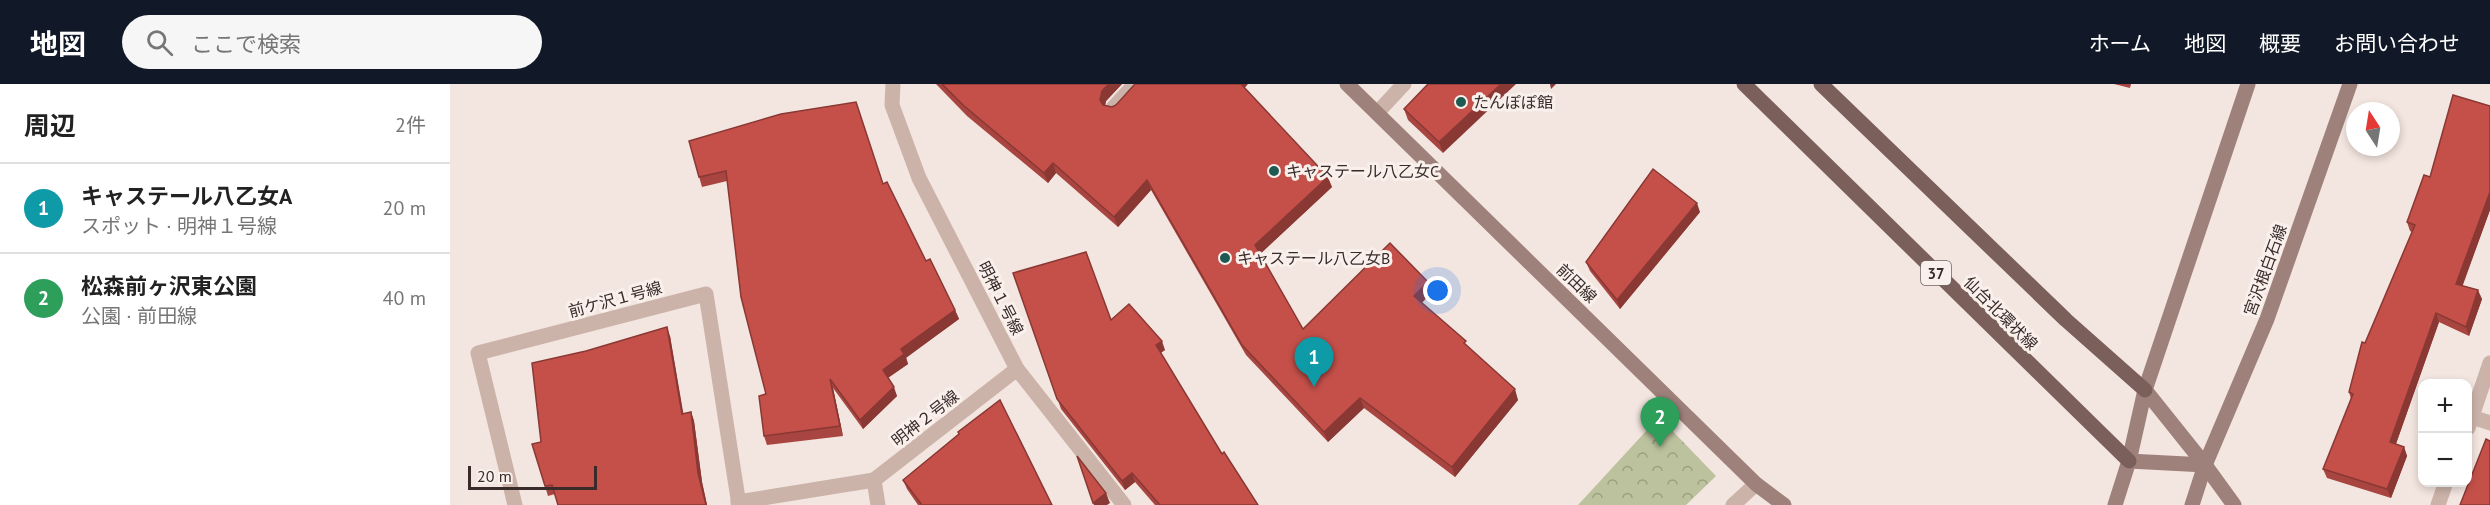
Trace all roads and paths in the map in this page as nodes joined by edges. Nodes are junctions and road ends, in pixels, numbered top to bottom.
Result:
1 (893, 84) edge
2 (1135, 84) edge
3 (1347, 84) edge
4 (1404, 84) edge
5 (1744, 84) edge
6 (1821, 84) edge
7 (2248, 84) edge
8 (2350, 84) edge
9 (1113, 108) edge
10 (1377, 113) junction
11 (2490, 363) edge
12 (1017, 369) junction
13 (2145, 390) junction
14 (2472, 416) edge
15 (2472, 422) edge
16 (2490, 423) edge
17 (2129, 461) junction
18 (2205, 465) junction
19 (874, 480) junction
20 (1756, 484) junction
21 (2445, 487) edge
22 (739, 503) edge
23 (515, 505) edge
24 (879, 505) edge
25 (1124, 505) edge
26 (1733, 505) edge
27 (1784, 505) edge
28 (2115, 505) edge
29 (2192, 505) edge
30 (2234, 505) edge
31 (2438, 505) edge

1 - 12 street, 明神１号線
2 - 9 street
3 - 10 street, 前田線
4 - 10 street
5 - 17 main road, 仙台北環状線 / 37
6 - 13 main road
7 - 13 street
8 - 18 street, 宮沢根白石線
10 - 20 street, 前田線
11 - 14 street
12 - 19 street, 明神２号線
12 - 25 street, 明神１号線
13 - 17 street
13 - 18 street
15 - 16 street
17 - 18 street
17 - 28 street
18 - 29 street, 宮沢根白石線
18 - 30 street
19 - 22 street
19 - 24 street
20 - 26 street
20 - 27 street, 前田線
21 - 31 street
22 - 23 street, 前ケ沢１号線

